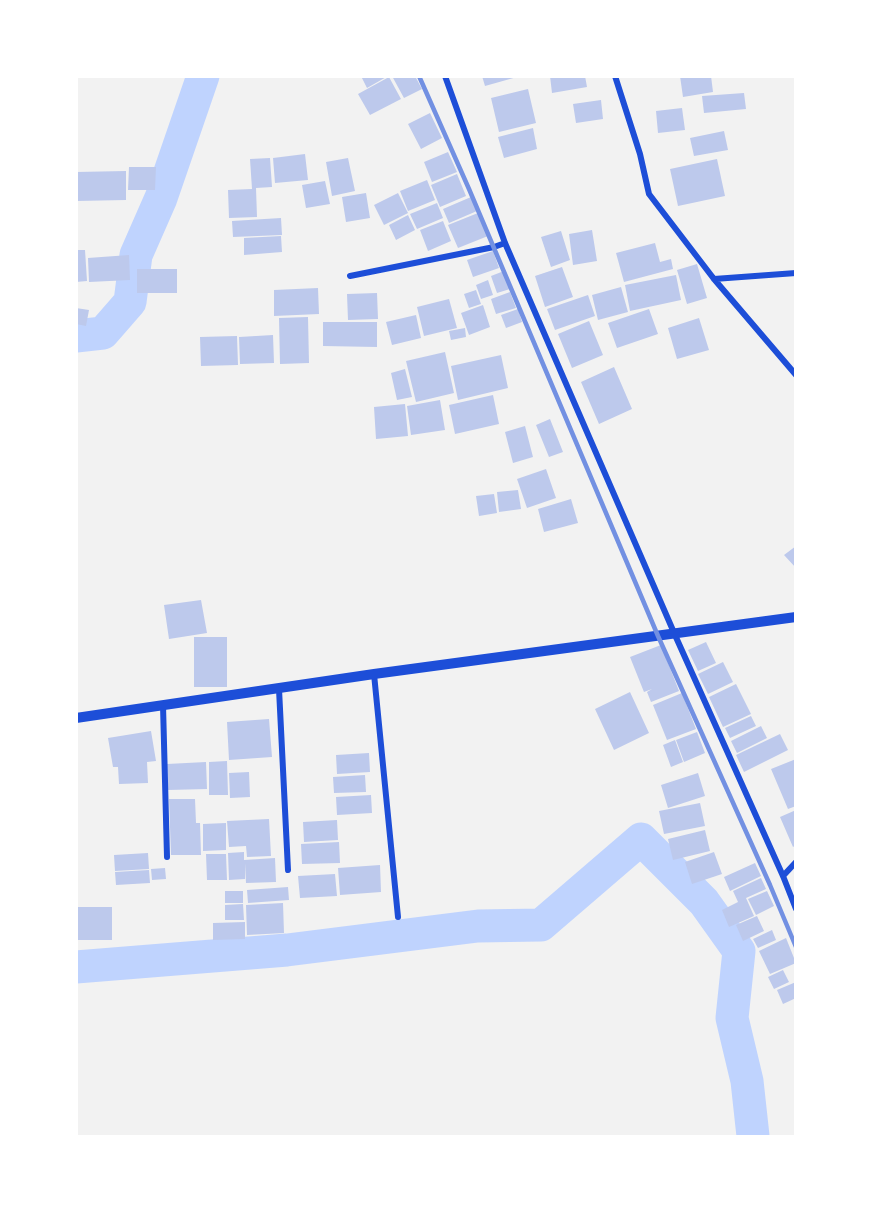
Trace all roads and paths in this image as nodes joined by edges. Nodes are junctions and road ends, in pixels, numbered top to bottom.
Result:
1 (445, 76) edge
2 (615, 76) edge
3 (505, 243) junction
4 (795, 273) edge
5 (350, 276) dead end
6 (714, 279) junction
7 (795, 375) edge
8 (795, 617) edge
9 (675, 635) junction
10 (374, 674) junction
11 (279, 689) junction
12 (163, 704) junction
13 (76, 718) edge
14 (167, 857) dead end
15 (795, 861) edge
16 (288, 870) dead end
17 (783, 876) junction
18 (795, 909) edge
19 (399, 917) dead end

1 - 3 street
2 - 6 street
3 - 5 street
3 - 9 street
4 - 6 street
6 - 7 street
8 - 9 street
9 - 10 street
9 - 17 street
10 - 11 street
10 - 19 street
11 - 12 street
11 - 16 street
12 - 13 street
12 - 14 street
15 - 17 street
17 - 18 street

